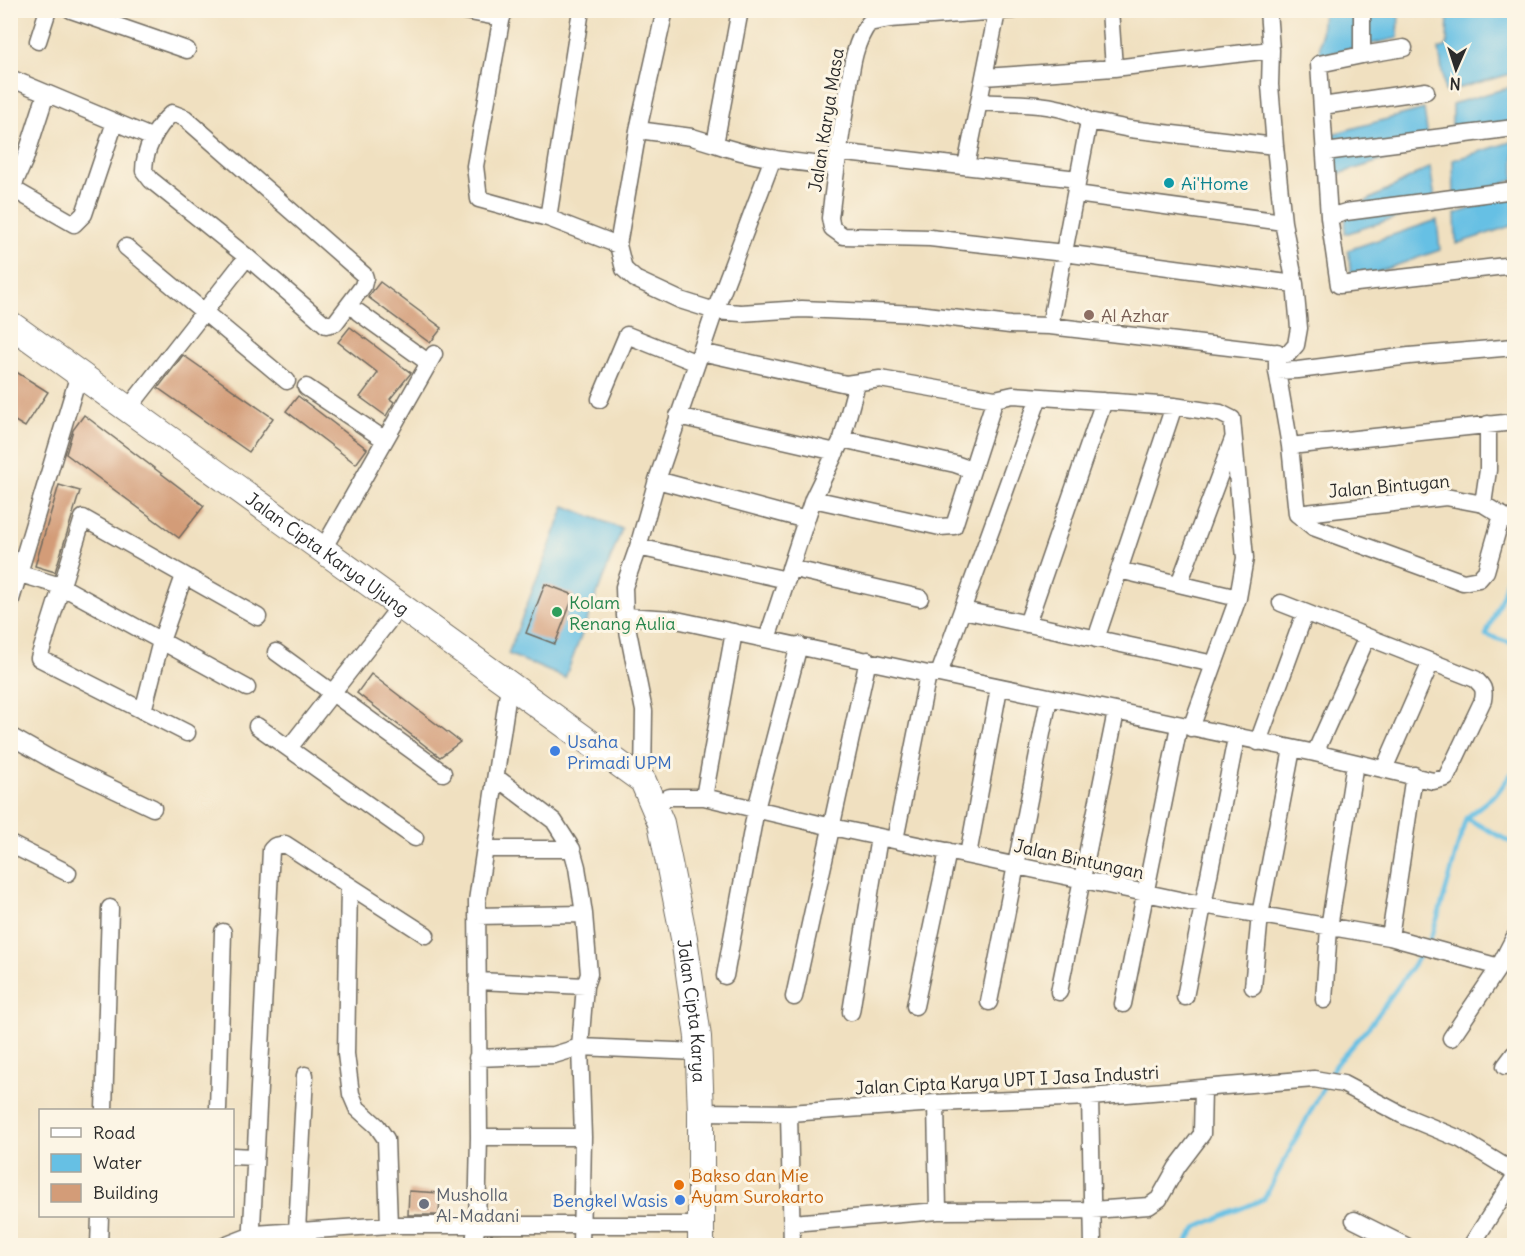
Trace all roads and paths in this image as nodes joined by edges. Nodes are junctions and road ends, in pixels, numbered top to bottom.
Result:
1 (48, 10) edge
2 (70, 10) edge
3 (459, 10) edge
4 (581, 10) edge
5 (665, 10) edge
6 (740, 10) edge
7 (1110, 10) edge
8 (1268, 10) edge
9 (1362, 10) edge
10 (1006, 11) edge
11 (502, 14) edge
12 (38, 41) dead end
13 (1404, 48) dead end
14 (188, 50) dead end
15 (1270, 50) junction
16 (1362, 55) junction
17 (1114, 68) junction
18 (984, 77) junction
19 (10, 78) edge
20 (1426, 91) dead end
21 (46, 93) junction
22 (979, 102) junction
23 (1322, 105) junction
24 (1089, 121) junction
25 (115, 122) junction
26 (1515, 128) edge
27 (638, 130) junction
28 (153, 138) junction
29 (715, 144) junction
30 (1275, 146) junction
31 (1325, 152) junction
32 (18, 156) edge
33 (772, 159) junction
34 (837, 159) junction
35 (966, 166) junction
36 (1077, 187) junction
37 (1515, 190) edge
38 (11, 191) edge
39 (1329, 217) junction
40 (548, 218) junction
41 (1283, 222) junction
42 (618, 245) junction
43 (126, 247) dead end
44 (1064, 253) junction
45 (247, 257) junction
46 (1515, 265) edge
47 (1294, 284) junction
48 (715, 311) junction
49 (204, 312) junction
50 (358, 312) dead end
51 (10, 324) edge
52 (1050, 326) junction
53 (1515, 347) edge
54 (1277, 352) junction
55 (700, 357) junction
56 (1277, 370) junction
57 (80, 374) junction
58 (287, 381) dead end
59 (857, 382) junction
60 (306, 387) dead end
61 (1039, 397) junction
62 (600, 399) dead end
63 (994, 399) junction
64 (1104, 401) junction
65 (1174, 406) junction
66 (128, 409) junction
67 (678, 416) junction
68 (1515, 422) edge
69 (1488, 424) junction
70 (1234, 435) junction
71 (385, 440) junction
72 (839, 445) junction
73 (1290, 446) junction
74 (972, 470) junction
75 (657, 480) junction
76 (813, 499) junction
77 (1483, 504) junction
78 (1297, 514) junction
79 (1509, 519) edge
80 (806, 520) junction
81 (638, 547) junction
82 (323, 549) junction
83 (1119, 570) junction
84 (20, 574) junction
85 (788, 574) junction
86 (184, 576) junction
87 (1179, 584) junction
88 (61, 586) junction
89 (920, 598) dead end
90 (1238, 598) junction
91 (10, 603) edge
92 (1281, 603) dead end
93 (401, 605) junction
94 (963, 610) junction
95 (1305, 613) junction
96 (625, 616) junction
97 (258, 617) dead end
98 (1027, 624) junction
99 (734, 632) junction
100 (1367, 637) junction
101 (767, 639) junction
102 (1096, 639) junction
103 (161, 641) junction
104 (799, 645) junction
105 (276, 652) dead end
106 (868, 660) junction
107 (1431, 663) junction
108 (1215, 664) junction
109 (933, 674) junction
110 (247, 688) dead end
111 (999, 688) junction
112 (332, 693) junction
113 (508, 693) dead end
114 (1049, 698) junction
115 (143, 711) junction
116 (1116, 712) junction
117 (256, 726) dead end
118 (1185, 727) junction
119 (187, 733) dead end
120 (10, 736) edge
121 (1236, 738) junction
122 (1258, 742) junction
123 (289, 748) junction
124 (1292, 749) junction
125 (1315, 753) junction
126 (1355, 762) junction
127 (1384, 769) junction
128 (443, 773) dead end
129 (1414, 775) junction
130 (496, 777) junction
131 (648, 793) junction
132 (704, 797) junction
133 (153, 808) dead end
134 (756, 809) junction
135 (832, 827) junction
136 (415, 838) dead end
137 (887, 839) junction
138 (10, 844) edge
139 (485, 849) junction
140 (572, 849) junction
141 (948, 851) junction
142 (968, 855) junction
143 (1016, 865) junction
144 (68, 873) dead end
145 (1082, 879) junction
146 (349, 885) junction
147 (1145, 893) junction
148 (1203, 905) junction
149 (110, 908) dead end
150 (584, 914) junction
151 (1260, 915) junction
152 (477, 916) junction
153 (1329, 928) junction
154 (223, 932) dead end
155 (426, 935) dead end
156 (1390, 937) junction
157 (1515, 938) edge
158 (1499, 967) junction
159 (725, 976) dead end
160 (477, 981) junction
161 (585, 986) junction
162 (1252, 987) dead end
163 (1059, 992) dead end
164 (794, 997) dead end
165 (1185, 998) dead end
166 (1323, 1000) dead end
167 (989, 1002) dead end
168 (1123, 1004) dead end
169 (915, 1006) dead end
170 (851, 1012) dead end
171 (1451, 1038) dead end
172 (580, 1047) junction
173 (698, 1052) junction
174 (477, 1058) junction
175 (305, 1076) dead end
176 (1203, 1088) junction
177 (1090, 1097) junction
178 (936, 1103) junction
179 (104, 1109) edge
180 (218, 1109) edge
181 (701, 1112) junction
182 (789, 1113) junction
183 (479, 1137) junction
184 (583, 1137) junction
185 (234, 1156) edge
186 (254, 1157) junction
187 (1515, 1172) edge
188 (1515, 1178) edge
189 (1092, 1210) junction
190 (938, 1211) junction
191 (100, 1217) edge
192 (1354, 1220) dead end
193 (792, 1223) junction
194 (388, 1225) junction
195 (477, 1225) junction
196 (581, 1227) junction
197 (297, 1231) junction
198 (700, 1235) edge
199 (250, 1241) edge
200 (99, 1245) edge
201 (224, 1245) edge
202 (474, 1245) edge
203 (580, 1245) edge
204 (792, 1245) edge
205 (1093, 1245) edge
206 (1406, 1245) edge
207 (1471, 1245) edge

1 - 12 street
2 - 14 street
3 - 11 street
4 - 40 street
5 - 27 street
6 - 29 street
7 - 17 street
8 - 15 street
9 - 16 street
10 - 18 street
10 - 34 street, Jalan Karya Masa
11 - 40 street
13 - 16 street
15 - 17 street
15 - 30 street
16 - 23 street
17 - 18 street
18 - 22 street
19 - 21 street
20 - 23 street
21 - 25 street
21 - 32 street
22 - 24 street
22 - 35 street
23 - 31 street
24 - 30 street
24 - 36 street
25 - 28 street
25 - 38 street
26 - 31 street
27 - 29 street
27 - 42 street
28 - 45 street
28 - 45 street
29 - 33 street
30 - 41 street
31 - 39 street
32 - 38 street
33 - 34 street
33 - 48 street
34 - 35 street
34 - 44 street, Jalan Karya Masa
35 - 36 street
36 - 41 street
36 - 44 street
37 - 39 street
39 - 46 street
40 - 42 street
41 - 47 street
42 - 48 street
43 - 49 street
44 - 47 street
44 - 52 street
45 - 49 street
47 - 54 street
48 - 52 street
48 - 55 street
49 - 58 street
49 - 66 street
50 - 71 street
51 - 57 main road, Jalan Cipta Karya Ujung
52 - 54 street
53 - 56 street
54 - 56 street
55 - 59 street
55 - 62 street
55 - 67 street
56 - 73 street
57 - 66 main road, Jalan Cipta Karya Ujung
57 - 84 street
59 - 63 street
59 - 72 street
60 - 71 street
61 - 63 street
61 - 64 street
61 - 94 street
63 - 74 street
64 - 65 street
64 - 98 street
65 - 70 street
65 - 83 street
66 - 82 main road, Jalan Cipta Karya Ujung
67 - 72 street
67 - 75 street
68 - 69 street
69 - 73 street
69 - 77 street
70 - 87 street
70 - 90 street
71 - 82 street
72 - 74 street
72 - 76 street
73 - 78 street
74 - 76 street
75 - 80 street
75 - 81 street
76 - 80 street
77 - 78 street, Jalan Bintugan
77 - 79 street, Jalan Bintugan
78 - 79 street
80 - 85 street
81 - 85 street
81 - 96 street
82 - 93 main road, Jalan Cipta Karya Ujung
83 - 87 street
83 - 102 street
84 - 88 street
84 - 91 street
85 - 89 street
85 - 101 street
86 - 88 street
86 - 97 street
86 - 103 street
87 - 90 street
88 - 103 street
88 - 115 street
90 - 108 street
92 - 95 street
93 - 112 street
93 - 131 main road, Jalan Cipta Karya Ujung
94 - 98 street
94 - 109 street
95 - 100 street
95 - 122 street
96 - 99 street
96 - 131 street
98 - 102 street
99 - 101 street
99 - 132 street
100 - 107 street
100 - 125 street
101 - 104 street
102 - 108 street
103 - 110 street
103 - 115 street
104 - 106 street
104 - 134 street
105 - 112 street
106 - 109 street
106 - 135 street
107 - 127 street
107 - 129 street
108 - 118 street
109 - 111 street
109 - 137 street
111 - 114 street
111 - 142 street
112 - 123 street
112 - 128 street
113 - 130 street
114 - 116 street
114 - 143 street
115 - 119 street
116 - 118 street
116 - 145 street
117 - 123 street
118 - 121 street
118 - 147 street
120 - 133 street
121 - 122 street
121 - 148 street
122 - 124 street
123 - 136 street
124 - 125 street
124 - 151 street
125 - 126 street
126 - 127 street
126 - 153 street
127 - 129 street
129 - 156 street
130 - 139 street
130 - 140 street
131 - 132 street, Jalan Bintungan
131 - 173 main road, Jalan Cipta Karya
132 - 134 street, Jalan Bintungan
134 - 135 street, Jalan Bintungan
134 - 159 street
135 - 137 street, Jalan Bintungan
135 - 164 street
137 - 141 street, Jalan Bintungan
137 - 170 street
138 - 144 street
139 - 140 street
139 - 152 street
140 - 150 street
141 - 142 street, Jalan Bintungan
141 - 169 street
142 - 143 street, Jalan Bintungan
143 - 145 street, Jalan Bintungan
143 - 167 street
145 - 147 street, Jalan Bintungan
145 - 163 street
146 - 155 street
146 - 186 street
146 - 194 street
147 - 148 street, Jalan Bintungan
147 - 168 street
148 - 151 street, Jalan Bintungan
148 - 165 street
149 - 179 street
150 - 152 street
150 - 161 street
151 - 153 street, Jalan Bintungan
151 - 162 street
152 - 160 street
153 - 156 street, Jalan Bintungan
153 - 166 street
154 - 180 street
156 - 158 street, Jalan Bintungan
157 - 158 street
158 - 171 street
160 - 161 street
160 - 174 street
161 - 172 street
172 - 173 street
172 - 174 street
172 - 184 street
173 - 181 main road, Jalan Cipta Karya
174 - 183 street
175 - 197 street
176 - 177 street, Jalan Cipta Karya UPT I Jasa Industri
176 - 187 street, Jalan Cipta Karya UPT I Jasa Industri
176 - 189 street
177 - 178 street, Jalan Cipta Karya UPT I Jasa Industri
177 - 189 street
178 - 182 street, Jalan Cipta Karya UPT I Jasa Industri
178 - 190 street
181 - 182 street, Jalan Cipta Karya UPT I Jasa Industri
181 - 198 main road, Jalan Cipta Karya
182 - 193 street
183 - 184 street
183 - 195 street
184 - 196 street
185 - 186 street
186 - 199 street
188 - 207 street
189 - 190 street
189 - 205 street
190 - 193 street
191 - 200 street
192 - 206 street
193 - 204 street
194 - 195 street
194 - 197 street
195 - 196 street
195 - 202 street
196 - 198 street
196 - 203 street
197 - 199 street
199 - 201 street

